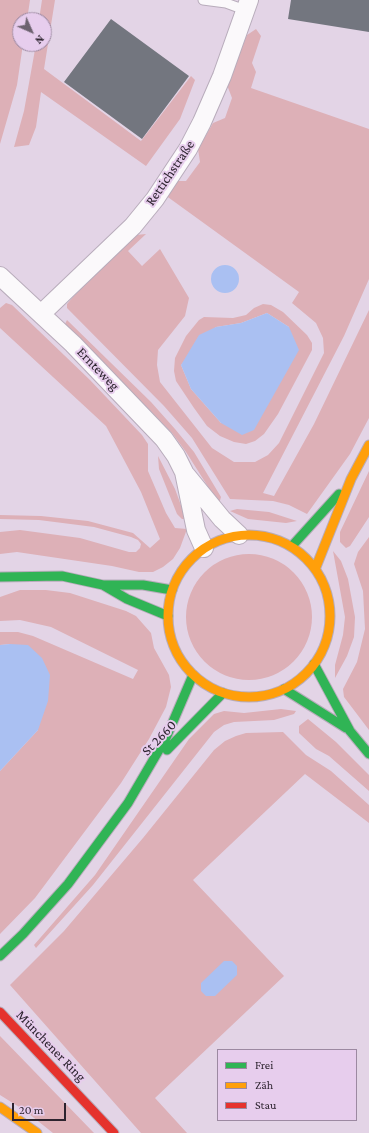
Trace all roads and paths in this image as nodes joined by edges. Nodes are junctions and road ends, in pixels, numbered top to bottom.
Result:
1 (203, 0) edge
2 (247, 5) edge
3 (0, 276) edge
4 (42, 313) junction
5 (369, 445) edge
6 (184, 472) junction
7 (351, 479) junction
8 (239, 535) junction
9 (292, 546) junction
10 (204, 548) junction
11 (316, 567) junction
12 (0, 577) edge
13 (104, 585) junction
14 (172, 590) junction
15 (168, 616) junction
16 (314, 664) junction
17 (193, 675) junction
18 (284, 689) junction
19 (223, 693) junction
20 (350, 731) junction
21 (369, 754) edge
22 (150, 768) junction
23 (0, 956) edge
24 (0, 1012) edge
25 (0, 1107) edge
26 (37, 1133) edge
27 (114, 1133) edge

1 - 2 lane
2 - 4 street, Rettichstraße
3 - 4 street, Ernteweg
4 - 6 street, Ernteweg
5 - 7 main road
6 - 8 street, Ernteweg
6 - 10 street, Ernteweg
7 - 9 main road
7 - 11 main road
8 - 9 main road
8 - 10 main road
9 - 11 main road
10 - 14 main road
11 - 16 main road
12 - 13 main road
13 - 14 main road
13 - 15 main road
14 - 15 main road
15 - 17 main road
16 - 18 main road
16 - 20 main road
17 - 19 main road
17 - 22 main road, St 2660
18 - 19 main road
18 - 20 main road
19 - 22 main road, St 2660
20 - 21 main road
22 - 23 main road, St 2660
24 - 27 main road, Münchener Ring
25 - 26 main road

